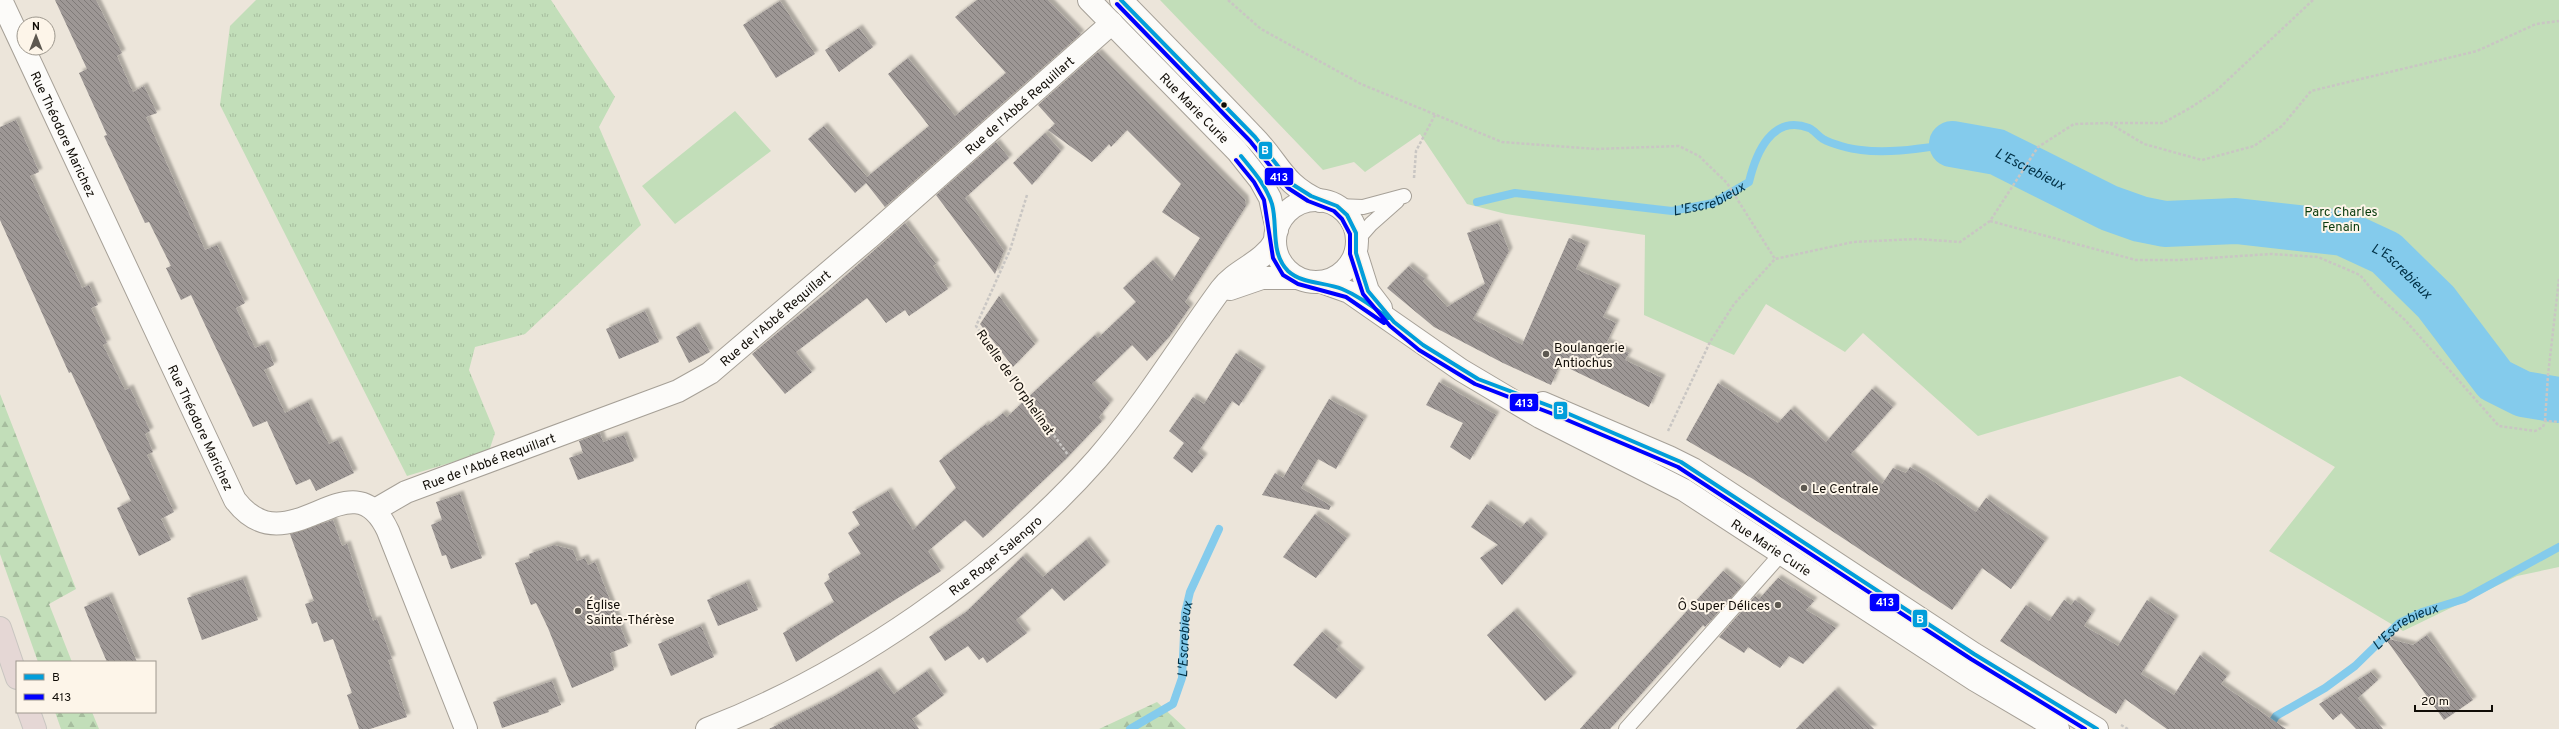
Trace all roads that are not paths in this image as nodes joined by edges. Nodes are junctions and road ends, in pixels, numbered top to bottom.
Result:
1 (1, 0) edge
2 (1089, 0) edge
3 (1121, 0) edge
4 (1112, 22) junction
5 (1329, 203) junction
6 (1276, 236) junction
7 (1356, 246) junction
8 (1297, 278) junction
9 (1321, 282) junction
10 (1214, 300) junction
11 (1394, 322) junction
12 (1478, 379) junction
13 (376, 510) junction
14 (1781, 554) junction
15 (0, 628) edge
16 (16, 675) edge
17 (29, 713) edge
18 (35, 729) edge
19 (466, 729) edge
20 (707, 729) edge
21 (1626, 729) edge
22 (2058, 729) edge
23 (2097, 729) edge

1 - 13 street, Rue Théodore Marichez
2 - 4 street, Rue Marie Curie
3 - 5 street, Rue Marie Curie
4 - 6 street, Rue Marie Curie
4 - 13 street, Rue de l'Abbé Requillart
5 - 6 street
5 - 7 street
5 - 7 lane
6 - 8 street
6 - 10 street, Rue Roger Salengro
7 - 9 street
7 - 11 street, Rue Marie Curie
8 - 9 street
8 - 10 street, Rue Roger Salengro
9 - 11 street, Rue Marie Curie
10 - 20 street, Rue Roger Salengro
11 - 12 street, Rue Marie Curie
12 - 14 street, Rue Marie Curie
12 - 23 street, Rue Marie Curie
13 - 19 street
14 - 21 lane
14 - 22 street, Rue Marie Curie
15 - 16 highway
17 - 18 highway

